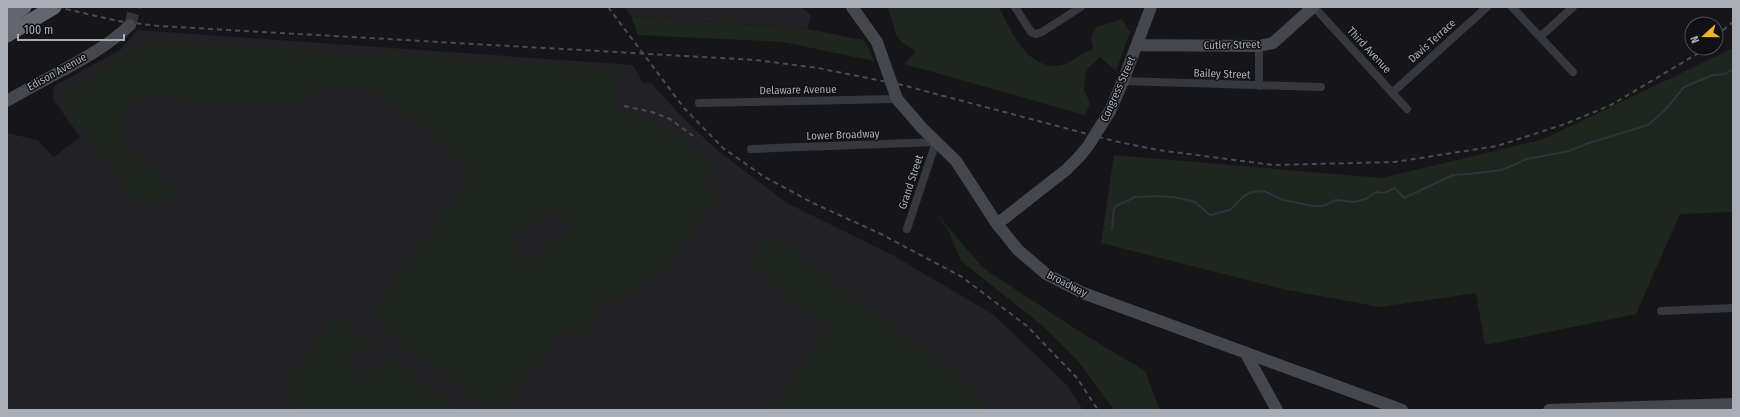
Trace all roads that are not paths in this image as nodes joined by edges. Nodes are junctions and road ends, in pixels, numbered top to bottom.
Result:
1 (24, 7) edge
2 (54, 7) edge
3 (852, 7) edge
4 (1015, 7) edge
5 (1081, 7) edge
6 (1313, 7) edge
7 (1487, 7) edge
8 (1512, 7) edge
9 (1573, 7) edge
10 (1150, 8) edge
11 (7, 18) edge
12 (130, 25) tunnel mouth
13 (7, 35) edge
14 (1540, 37) junction
15 (1137, 45) junction
16 (1259, 46) junction
17 (1573, 72) dead end
18 (1123, 81) junction
19 (1259, 86) junction
20 (1321, 87) dead end
21 (1393, 92) junction
22 (897, 98) junction
23 (7, 100) edge
24 (699, 103) dead end
25 (1407, 109) dead end
26 (936, 142) junction
27 (751, 149) dead end
28 (997, 224) junction
29 (906, 229) dead end
30 (1733, 308) edge
31 (1661, 311) dead end
32 (1245, 352) junction
33 (1733, 404) edge
34 (1620, 409) edge
35 (1277, 410) edge
36 (1402, 410) edge
37 (1549, 410) edge

1 - 11 highway
2 - 13 highway
3 - 22 street, Broadway
4 - 5 street
6 - 16 street, Cutler Street
6 - 21 street, Third Avenue
7 - 21 street, Davis Terrace
8 - 14 street
9 - 14 street
10 - 15 street, Congress Street
12 - 23 street, Edison Avenue
14 - 17 street
15 - 16 street, Cutler Street
15 - 18 street, Congress Street
16 - 19 street
18 - 19 street, Bailey Street
18 - 28 street, Congress Street, bridge
19 - 20 street, Bailey Street
21 - 25 street, Third Avenue
22 - 24 street, Delaware Avenue
22 - 26 street, Broadway
26 - 27 street, Lower Broadway
26 - 28 street, Broadway
26 - 29 street, Grand Street
28 - 32 street, Broadway
30 - 31 street
32 - 35 street
32 - 36 street, Broadway
33 - 34 street
34 - 37 street

